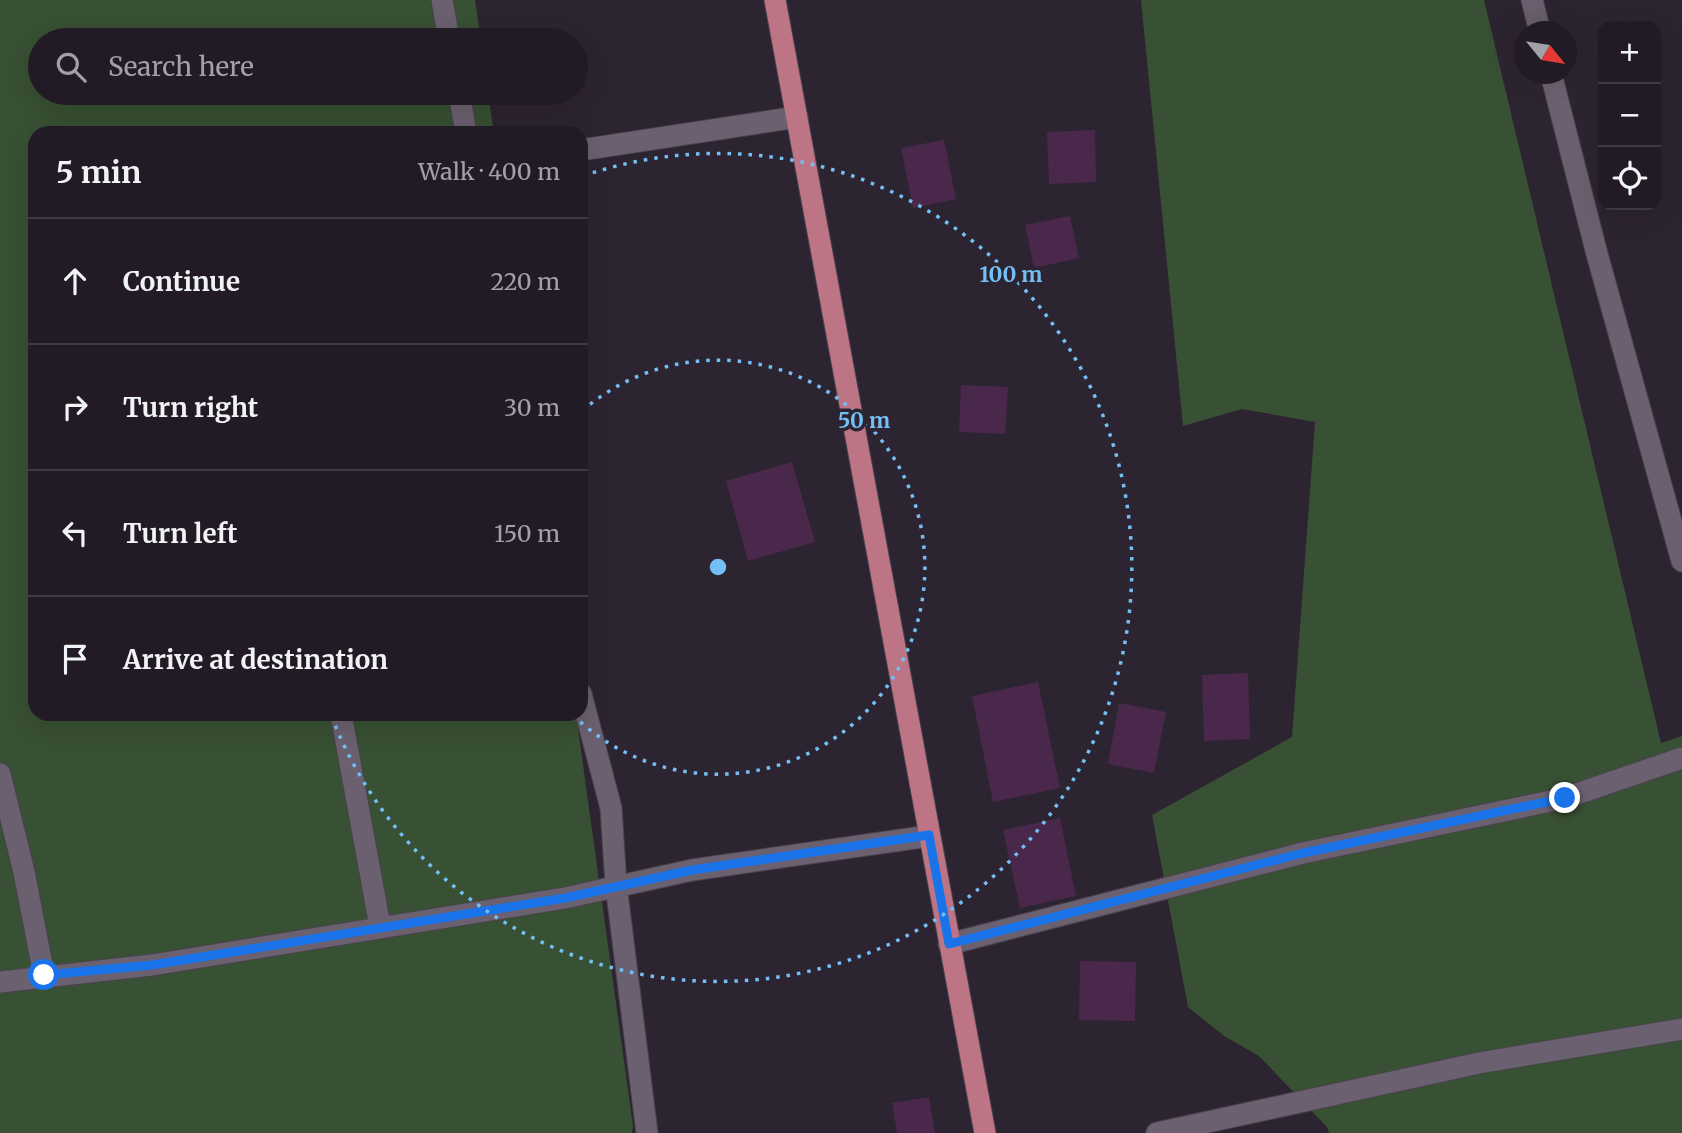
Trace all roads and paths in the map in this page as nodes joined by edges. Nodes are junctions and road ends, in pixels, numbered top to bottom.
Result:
1 (442, 0) edge
2 (775, 0) edge
3 (1532, 0) edge
4 (1537, 21) edge
5 (447, 28) edge
6 (1554, 84) edge
7 (461, 105) edge
8 (797, 117) junction
9 (465, 126) edge
10 (588, 149) edge
11 (1682, 561) edge
12 (342, 721) edge
13 (588, 721) edge
14 (1682, 758) edge
15 (0, 774) edge
16 (929, 835) junction
17 (616, 885) junction
18 (380, 926) junction
19 (949, 944) junction
20 (44, 975) junction
21 (0, 982) edge
22 (1682, 1029) edge
23 (647, 1133) edge
24 (985, 1133) edge
25 (1157, 1133) edge

1 - 5 street
2 - 8 main road
3 - 4 street
6 - 11 street
7 - 9 street
8 - 10 street
8 - 16 main road
12 - 18 street
13 - 17 street
14 - 19 street
15 - 20 street
16 - 17 street
16 - 19 main road
17 - 18 street
17 - 23 street
18 - 20 street
19 - 24 main road
20 - 21 street
22 - 25 street

